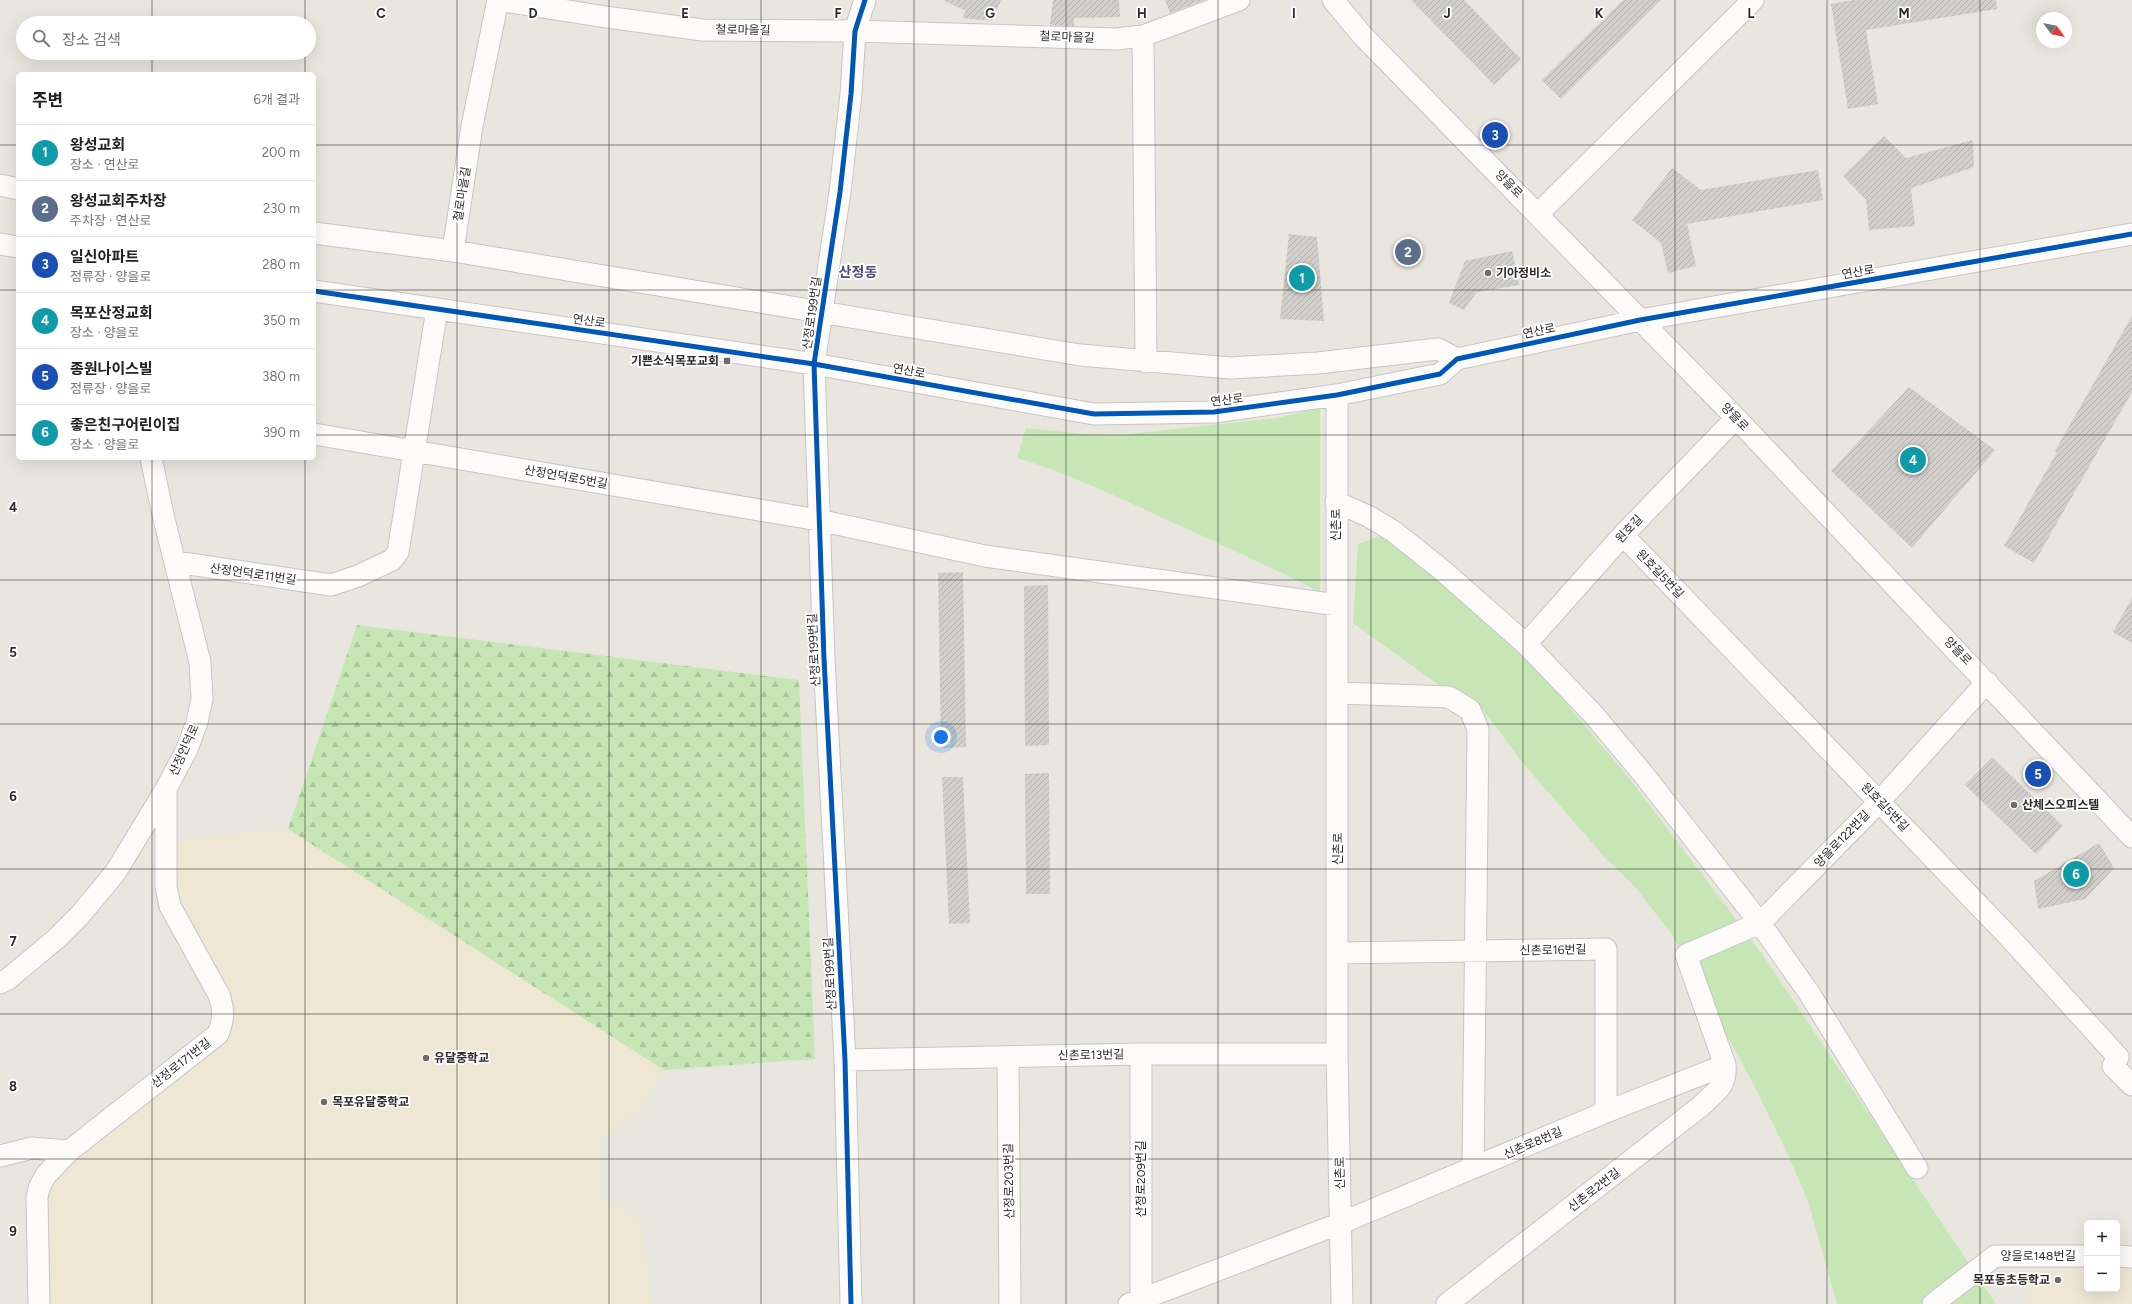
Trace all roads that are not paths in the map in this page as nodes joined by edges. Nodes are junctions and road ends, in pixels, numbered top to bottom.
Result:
1 (865, 0) edge
2 (1239, 0) edge
3 (1333, 0) edge
4 (1753, 0) edge
5 (854, 31) junction
6 (1143, 36) junction
7 (0, 185) edge
8 (16, 189) edge
9 (1538, 214) junction
10 (316, 233) edge
11 (2132, 234) edge
12 (0, 244) edge
13 (16, 247) edge
14 (453, 251) junction
15 (316, 291) edge
16 (437, 309) junction
17 (822, 312) junction
18 (1640, 320) junction
19 (1457, 359) junction
20 (1146, 362) junction
21 (814, 364) junction
22 (1337, 395) junction
23 (1736, 418) junction
24 (316, 434) edge
25 (415, 451) junction
26 (151, 460) edge
27 (1336, 502) junction
28 (818, 520) junction
29 (1623, 535) junction
30 (176, 562) junction
31 (1337, 605) junction
32 (1526, 644) junction
33 (1987, 682) junction
34 (1338, 693) junction
35 (166, 789) junction
36 (1879, 802) junction
37 (2132, 837) edge
38 (1760, 923) junction
39 (1477, 951) junction
40 (1337, 953) junction
41 (0, 983) edge
42 (1141, 1054) junction
43 (1337, 1054) junction
44 (1008, 1057) junction
45 (845, 1060) junction
46 (1725, 1066) junction
47 (2132, 1085) edge
48 (1606, 1112) junction
49 (69, 1151) junction
50 (0, 1156) edge
51 (1474, 1168) junction
52 (1917, 1168) dead end
53 (1341, 1223) junction
54 (2084, 1256) edge
55 (2120, 1256) edge
56 (2132, 1256) edge
57 (1136, 1302) edge
58 (39, 1304) edge
59 (851, 1304) edge
60 (1010, 1304) edge
61 (1342, 1304) edge
62 (1447, 1304) edge
63 (1933, 1304) edge

1 - 5 street, 산정로199번길
2 - 6 street, 철로마을길
3 - 9 street, 양을로
4 - 9 street
5 - 6 street, 철로마을길
5 - 14 street, 철로마을길
5 - 17 street, 산정로199번길
6 - 20 street
7 - 8 street
9 - 18 street, 양을로
10 - 14 street
11 - 18 street, 연산로
12 - 13 street
14 - 17 street
15 - 16 street, 연산로
16 - 21 street, 연산로
16 - 25 street
17 - 20 street
17 - 21 street, 산정로199번길
18 - 19 street, 연산로
18 - 23 street, 양을로
19 - 20 street
19 - 22 street, 연산로
21 - 22 street, 연산로
21 - 28 street, 산정로199번길
22 - 27 street, 신촌로
23 - 29 street, 원호길
23 - 33 street, 양을로
24 - 25 street, 산정언덕로5번길
25 - 28 street, 산정언덕로5번길
25 - 30 street, 산정언덕로11번길
26 - 30 street, 산정언덕로
27 - 31 street, 신촌로
27 - 32 street
28 - 31 street, 산정언덕로5번길
28 - 45 street, 산정로199번길
29 - 32 street, 원호길
29 - 36 street, 원호길5번길
30 - 35 street, 산정언덕로
31 - 34 street, 신촌로
32 - 38 street
33 - 36 street, 양을로122번길
33 - 37 street, 양을로
34 - 39 street
34 - 40 street, 신촌로
35 - 41 street, 산정언덕로
35 - 49 street, 산정로171번길
36 - 38 street, 양을로122번길
36 - 47 street, 원호길5번길
38 - 46 street
38 - 52 street
39 - 40 street, 신촌로16번길
39 - 48 street, 신촌로16번길
39 - 51 street
40 - 43 street, 신촌로
42 - 43 street, 신촌로13번길
42 - 44 street, 신촌로13번길
42 - 57 street, 산정로209번길
43 - 53 street, 신촌로
44 - 45 street, 신촌로13번길
44 - 60 street, 산정로203번길
45 - 59 street, 산정로199번길
46 - 48 street, 신촌로8번길
46 - 62 street, 신촌로2번길
48 - 51 street, 신촌로8번길
49 - 50 street
49 - 58 street, 산정로171번길
51 - 53 street, 신촌로8번길
53 - 57 street, 신촌로8번길
53 - 61 street, 신촌로
54 - 63 street, 양을로148번길
55 - 56 street

